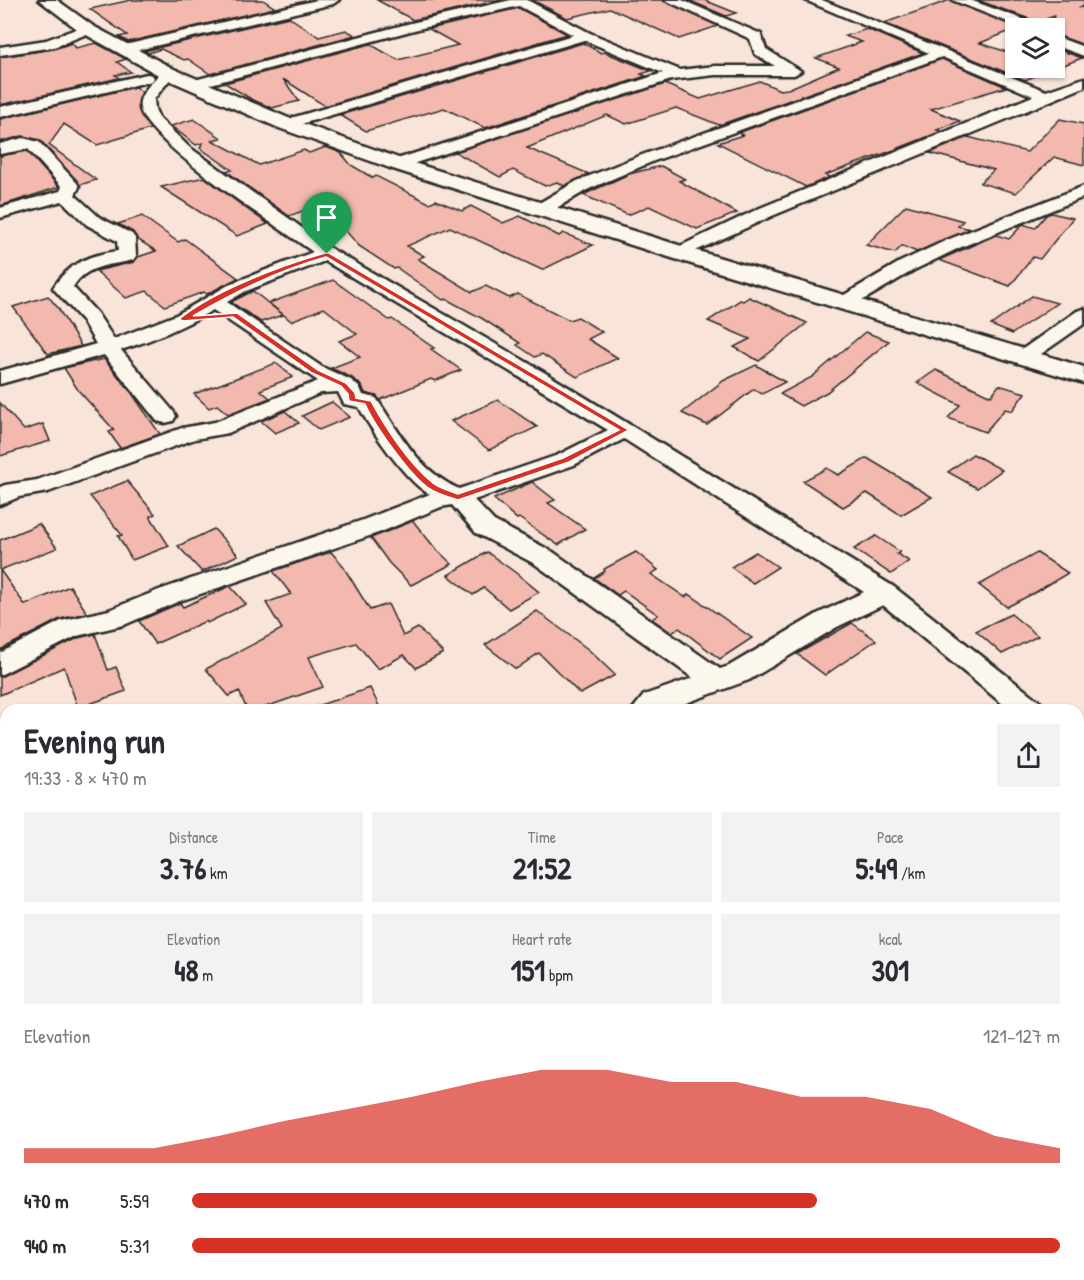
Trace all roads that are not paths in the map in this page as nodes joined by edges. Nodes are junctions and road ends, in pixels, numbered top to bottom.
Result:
1 (47, 0) edge
2 (333, 0) edge
3 (671, 0) edge
4 (811, 0) edge
5 (958, 0) edge
6 (519, 1) edge
7 (707, 3) dead end
8 (243, 5) dead end
9 (690, 7) junction
10 (261, 16) junction
11 (1007, 18) edge
12 (87, 29) junction
13 (585, 36) junction
14 (1065, 44) edge
15 (125, 49) junction
16 (0, 51) edge
17 (1084, 52) edge
18 (940, 53) junction
19 (168, 73) junction
20 (677, 74) junction
21 (147, 78) dead end
22 (813, 82) junction
23 (1084, 82) edge
24 (196, 84) junction
25 (1045, 96) junction
26 (0, 114) edge
27 (286, 124) junction
28 (23, 143) junction
29 (0, 149) edge
30 (397, 164) junction
31 (66, 195) junction
32 (1080, 195) edge
33 (540, 210) junction
34 (0, 213) edge
35 (680, 253) junction
36 (327, 254) junction
37 (212, 301) junction
38 (846, 302) junction
39 (235, 315) junction
40 (1084, 315) edge
41 (183, 319) junction
42 (109, 348) junction
43 (1024, 357) junction
44 (1084, 375) edge
45 (0, 378) edge
46 (316, 379) junction
47 (165, 416) dead end
48 (625, 430) junction
49 (0, 497) edge
50 (458, 497) junction
51 (885, 593) junction
52 (0, 665) edge
53 (716, 680) junction
54 (653, 704) edge
55 (1023, 704) edge

1 - 12 main road
2 - 10 street
3 - 9 street
4 - 18 street
5 - 11 street
6 - 13 street
6 - 24 street
7 - 9 street
8 - 10 street
9 - 22 street
10 - 15 street
12 - 15 main road
12 - 16 street
13 - 20 street
13 - 27 street
14 - 17 street
15 - 19 main road
18 - 22 street
18 - 25 street
19 - 24 main road
19 - 36 street
20 - 22 street
20 - 30 street
21 - 26 street
22 - 33 street
23 - 25 street
24 - 27 main road
25 - 35 street
26 - 28 street
27 - 30 main road
28 - 29 street
28 - 31 street
30 - 33 main road
31 - 34 street
31 - 42 street
32 - 38 street
33 - 35 main road
35 - 38 main road
36 - 37 street
36 - 48 street
37 - 39 street
37 - 41 street
38 - 43 main road
39 - 41 street
39 - 46 street
40 - 43 street
41 - 42 street
42 - 45 street
42 - 47 street
43 - 44 main road
46 - 49 street
46 - 50 street
48 - 50 street
48 - 51 street
50 - 52 street
50 - 53 street
51 - 53 street
51 - 55 street
53 - 54 street

